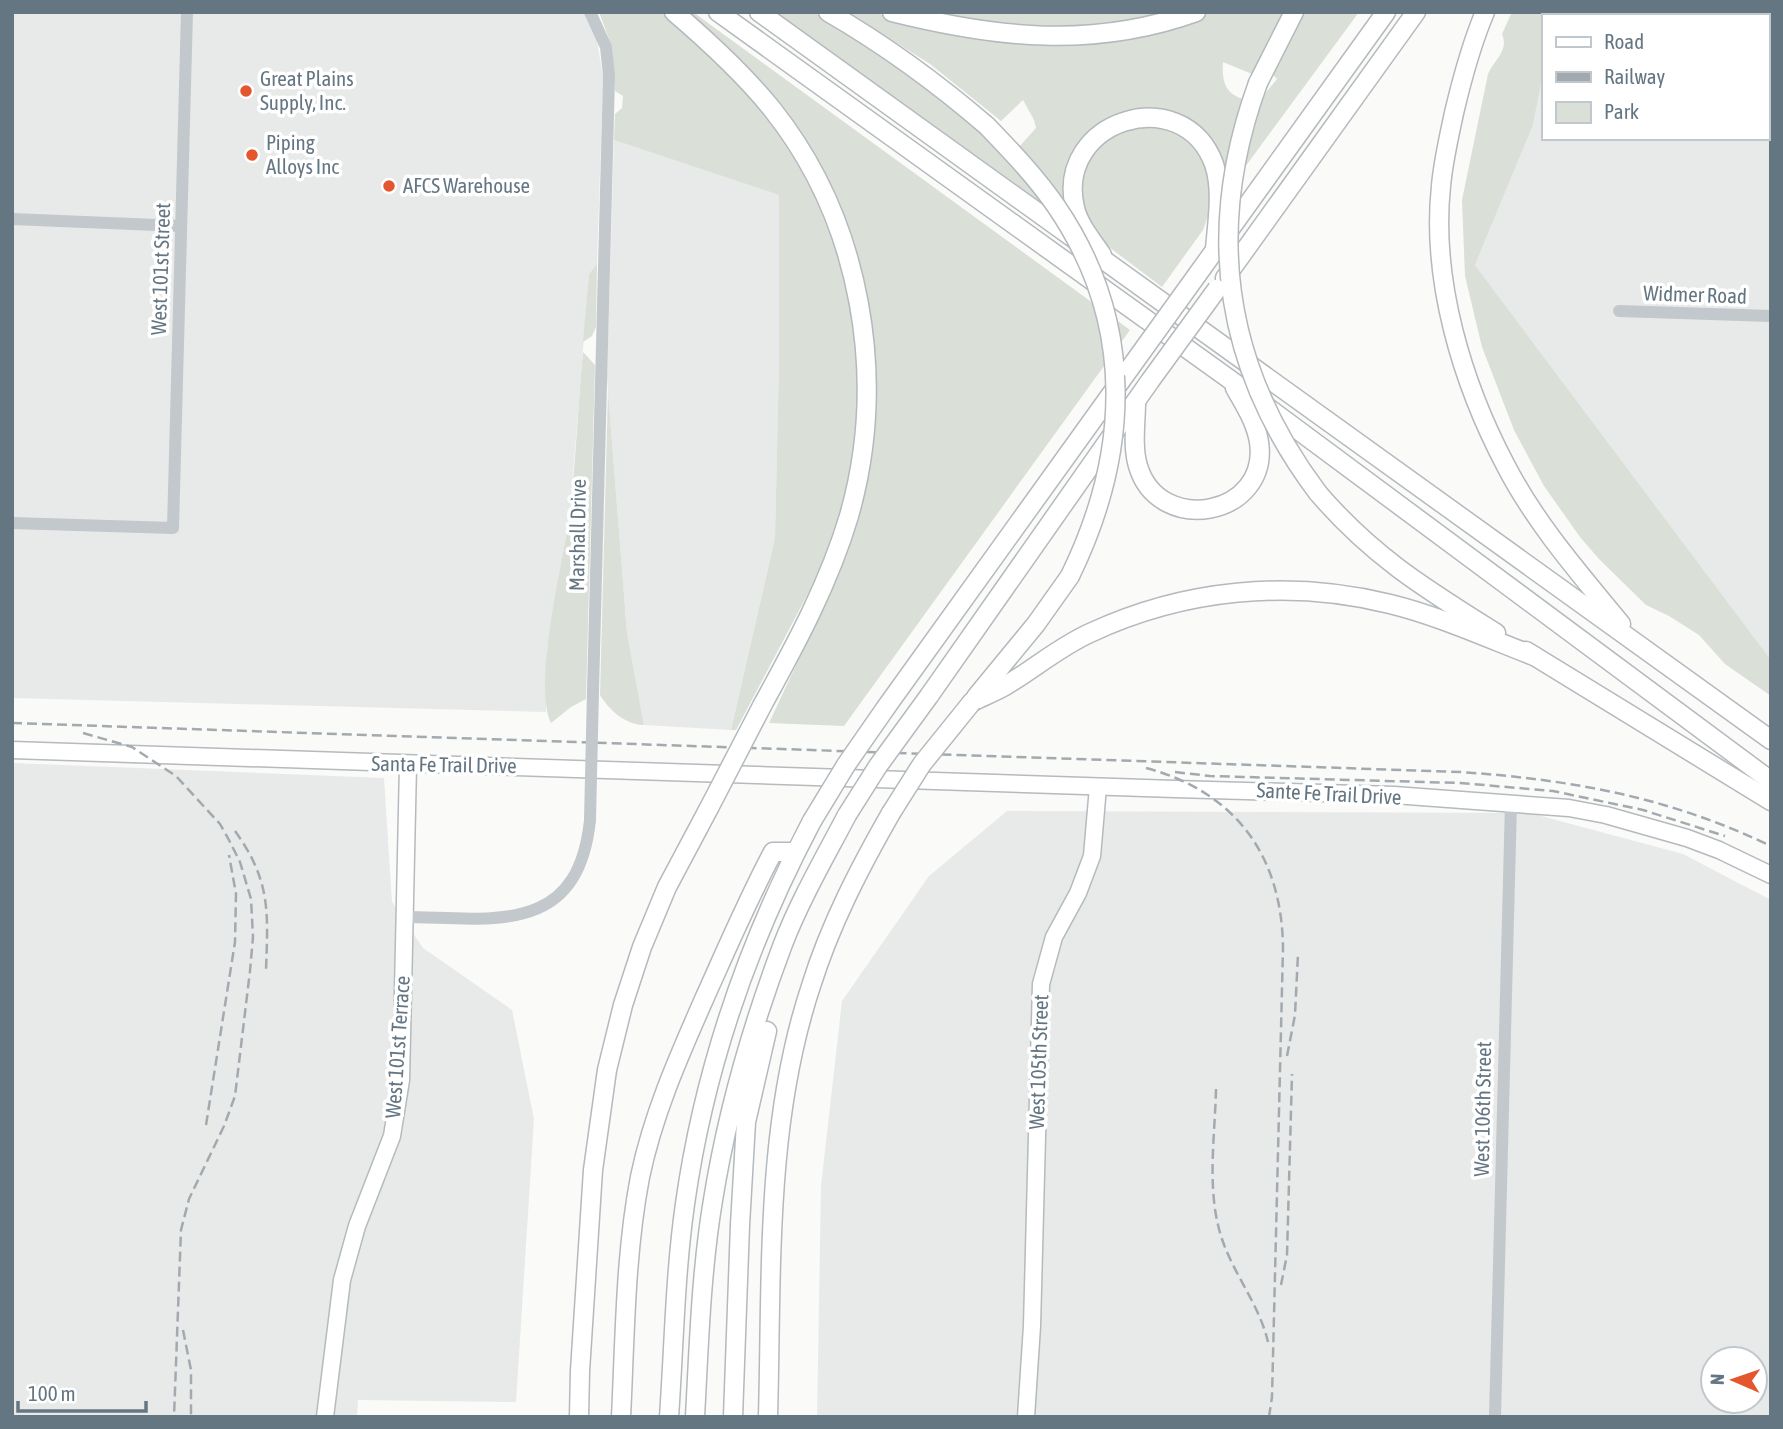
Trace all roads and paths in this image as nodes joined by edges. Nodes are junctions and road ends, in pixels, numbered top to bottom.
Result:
1 (187, 12) edge
2 (590, 12) edge
3 (674, 12) edge
4 (718, 12) edge
5 (759, 12) edge
6 (828, 12) edge
7 (892, 12) edge
8 (1196, 12) edge
9 (1294, 12) edge
10 (1386, 12) edge
11 (1416, 12) edge
12 (1485, 12) edge
13 (12, 219) edge
14 (181, 226) junction
15 (1215, 250) junction
16 (1107, 263) junction
17 (1619, 311) dead end
18 (1771, 316) edge
19 (1232, 382) junction
20 (1136, 401) junction
21 (12, 523) edge
22 (1636, 643) junction
23 (1534, 656) junction
24 (972, 702) junction
25 (1771, 740) edge
26 (12, 750) edge
27 (408, 765) junction
28 (875, 778) joint
29 (1771, 781) edge
30 (1098, 787) junction
31 (1771, 801) edge
32 (1511, 803) junction
33 (796, 852) junction
34 (1771, 875) edge
35 (405, 917) junction
36 (784, 942) junction
37 (1031, 1348) junction
38 (334, 1362) junction
39 (580, 1371) junction
40 (326, 1417) edge
41 (337, 1417) edge
42 (567, 1417) edge
43 (579, 1417) edge
44 (621, 1417) edge
45 (669, 1417) edge
46 (695, 1417) edge
47 (733, 1417) edge
48 (768, 1417) edge
49 (1026, 1417) edge
50 (1036, 1417) edge
51 (1495, 1417) edge

1 - 14 street, West 101st Street
2 - 35 street, Marshall Drive, bridge
3 - 39 highway, bridge
4 - 19 highway
5 - 16 highway
6 - 24 highway, bridge
7 - 8 highway
9 - 23 highway, bridge
10 - 15 highway
11 - 20 highway, bridge
12 - 22 highway
13 - 14 street
14 - 21 street, West 101st Street
15 - 16 highway
15 - 33 highway, bridge
16 - 22 highway
17 - 18 street, Widmer Road
19 - 20 highway
19 - 29 highway
20 - 36 highway, bridge
22 - 25 highway
23 - 24 highway
23 - 31 highway
24 - 48 highway, bridge
26 - 27 main road, Santa Fe Trail Drive
27 - 28 main road, Santa Fe Trail Drive
27 - 35 main road, West 101st Terrace
28 - 30 main road, Sante Fe Trail Drive
30 - 32 main road, Sante Fe Trail Drive
30 - 37 main road, West 105th Street
32 - 34 main road, Sante Fe Trail Drive
32 - 51 street, West 106th Street
33 - 44 highway
33 - 45 highway
35 - 38 main road, West 101st Terrace
36 - 46 highway
36 - 47 highway
37 - 49 main road, West 105th Street
37 - 50 main road, West 105th Street
38 - 40 main road, West 101st Terrace
38 - 41 main road, West 101st Terrace
39 - 42 highway
39 - 43 highway

